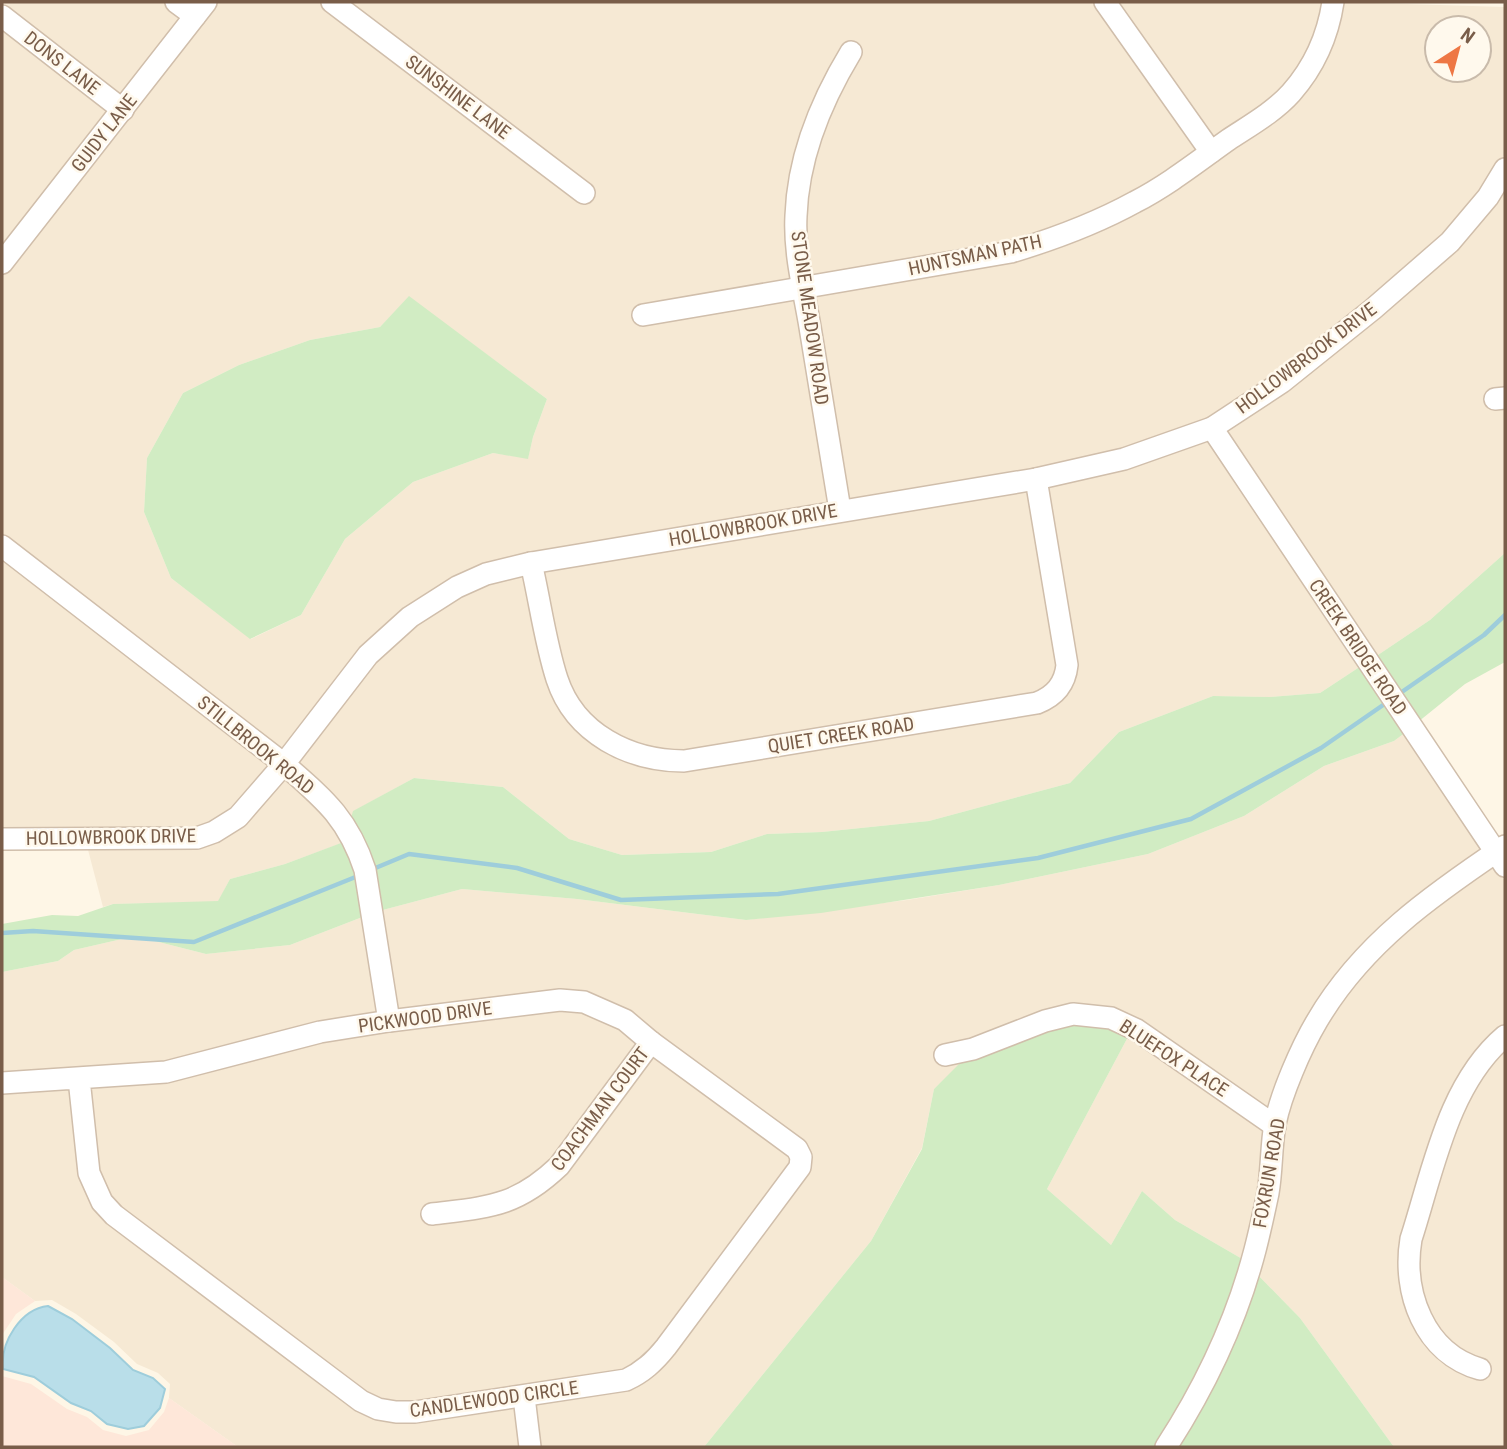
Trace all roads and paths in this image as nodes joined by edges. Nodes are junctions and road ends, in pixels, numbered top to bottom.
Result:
1 (176, 2) edge
2 (332, 2) edge
3 (1105, 2) edge
4 (1333, 2) edge
5 (200, 9) edge
6 (2, 16) edge
7 (851, 52) dead end
8 (123, 110) junction
9 (1211, 152) junction
10 (1505, 169) edge
11 (584, 192) dead end
12 (2, 263) edge
13 (802, 287) junction
14 (643, 315) dead end
15 (1212, 428) junction
16 (1036, 479) junction
17 (840, 510) junction
18 (2, 547) edge
19 (531, 563) junction
20 (284, 764) junction
21 (2, 839) edge
22 (1502, 855) edge
23 (389, 1021) junction
24 (1505, 1036) edge
25 (651, 1042) junction
26 (945, 1055) dead end
27 (79, 1079) junction
28 (2, 1083) edge
29 (1275, 1126) junction
30 (801, 1157) joint
31 (432, 1214) dead end
32 (1480, 1369) dead end
33 (524, 1397) junction
34 (530, 1447) edge
35 (1166, 1447) edge

1 - 5 street
2 - 11 street, SUNSHINE LANE
3 - 9 street
4 - 9 street, HUNTSMAN PATH
5 - 8 street, GUIDY LANE
6 - 8 street, DONS LANE
7 - 13 street, STONE MEADOW ROAD
8 - 12 street, GUIDY LANE
9 - 13 street, HUNTSMAN PATH
10 - 15 street, HOLLOWBROOK DRIVE
13 - 14 street, HUNTSMAN PATH
13 - 17 street, STONE MEADOW ROAD
15 - 16 street, HOLLOWBROOK DRIVE
15 - 22 street, CREEK BRIDGE ROAD
16 - 17 street, HOLLOWBROOK DRIVE
16 - 19 street, QUIET CREEK ROAD
17 - 19 street, HOLLOWBROOK DRIVE
18 - 20 street, STILLBROOK ROAD
19 - 20 street, HOLLOWBROOK DRIVE
20 - 21 street, HOLLOWBROOK DRIVE
20 - 23 street, STILLBROOK ROAD
22 - 29 street, FOXRUN ROAD
23 - 25 street, PICKWOOD DRIVE
23 - 27 street, PICKWOOD DRIVE
24 - 32 street
25 - 30 street, PICKWOOD DRIVE
25 - 31 street, COACHMAN COURT
26 - 29 street, BLUEFOX PLACE
27 - 28 street, PICKWOOD DRIVE
27 - 33 street, CANDLEWOOD CIRCLE
29 - 35 street, FOXRUN ROAD
30 - 33 street, CANDLEWOOD CIRCLE
33 - 34 street

